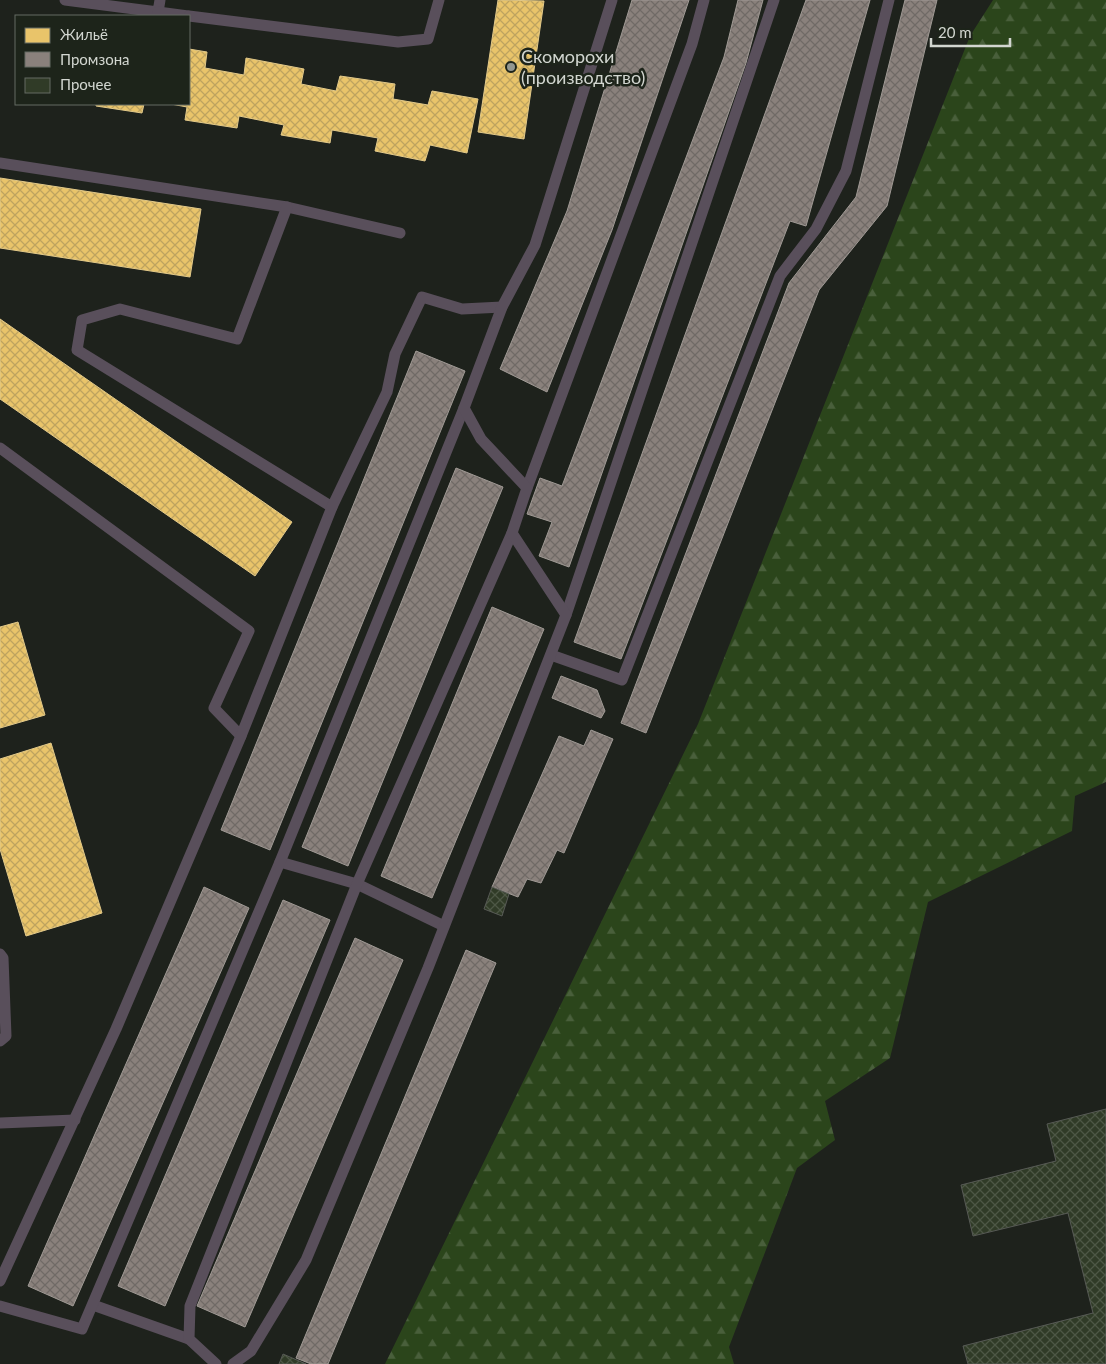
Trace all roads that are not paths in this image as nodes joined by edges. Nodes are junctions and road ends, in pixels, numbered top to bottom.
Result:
1 (65, 0) edge
2 (160, 0) edge
3 (439, 0) edge
4 (612, 0) edge
5 (704, 0) edge
6 (774, 0) edge
7 (889, 0) edge
8 (158, 12) junction
9 (180, 15) edge
10 (190, 16) edge
11 (0, 162) edge
12 (287, 208) junction
13 (400, 233) dead end
14 (502, 307) junction
15 (464, 408) junction
16 (0, 448) edge
17 (527, 488) junction
18 (332, 507) junction
19 (512, 533) junction
20 (566, 615) junction
21 (551, 655) junction
22 (241, 736) junction
23 (280, 862) junction
24 (357, 884) junction
25 (444, 926) junction
26 (0, 954) edge
27 (0, 1041) edge
28 (75, 1120) junction
29 (0, 1124) edge
30 (0, 1281) edge
31 (93, 1304) junction
32 (0, 1306) edge
33 (189, 1339) junction
34 (216, 1364) edge
35 (233, 1364) edge

1 - 8 lane
2 - 8 lane
3 - 10 lane
4 - 14 lane
5 - 17 lane
6 - 20 lane
7 - 21 lane
8 - 9 lane
11 - 12 lane
12 - 13 lane
12 - 18 lane
14 - 15 lane
14 - 18 lane
15 - 17 lane
15 - 23 lane
16 - 22 lane
17 - 19 lane
18 - 22 lane
19 - 20 lane
19 - 24 lane
20 - 21 lane
21 - 25 lane
22 - 28 lane
23 - 24 lane
23 - 31 lane
24 - 25 lane
24 - 33 lane
25 - 35 lane
26 - 27 lane
28 - 29 lane
28 - 30 lane
31 - 32 lane
31 - 33 lane
33 - 34 lane

